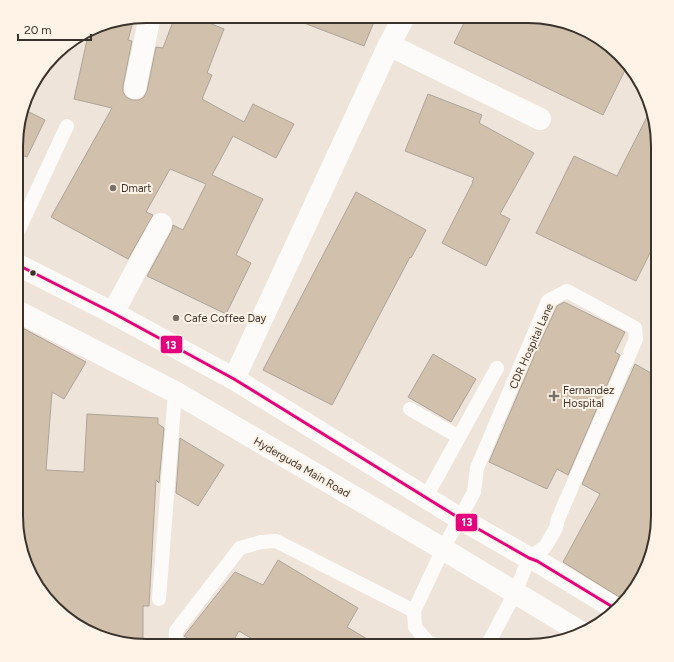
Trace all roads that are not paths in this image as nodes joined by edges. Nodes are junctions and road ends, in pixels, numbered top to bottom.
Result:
1 (148, 23) edge
2 (401, 23) edge
3 (389, 45) junction
4 (134, 88) dead end
5 (540, 119) dead end
6 (67, 126) dead end
7 (23, 221) edge
8 (161, 224) dead end
9 (23, 268) edge
10 (114, 313) junction
11 (23, 314) edge
12 (497, 368) dead end
13 (234, 379) junction
14 (175, 392) junction
15 (410, 409) dead end
16 (459, 437) junction
17 (426, 497) junction
18 (459, 518) junction
19 (443, 549) junction
20 (529, 558) junction
21 (515, 593) junction
22 (159, 599) dead end
23 (611, 606) edge
24 (414, 611) junction
25 (576, 629) edge
26 (176, 639) edge
27 (425, 639) edge
28 (491, 639) edge

1 - 4 main road
2 - 3 main road
3 - 5 main road
3 - 13 main road
6 - 7 lane
8 - 10 main road
9 - 10 main road
10 - 13 main road
11 - 14 main road, Hyderguda Main Road
12 - 16 lane
13 - 17 main road
14 - 19 main road, Hyderguda Main Road
14 - 22 lane
15 - 16 lane
16 - 17 lane
17 - 18 main road
18 - 19 lane
18 - 20 main road
18 - 20 lane, CDR Hospital Lane
19 - 21 main road, Hyderguda Main Road
19 - 24 lane
20 - 21 lane
20 - 23 main road
21 - 25 main road, Hyderguda Main Road
21 - 28 lane
24 - 26 lane
24 - 27 lane

